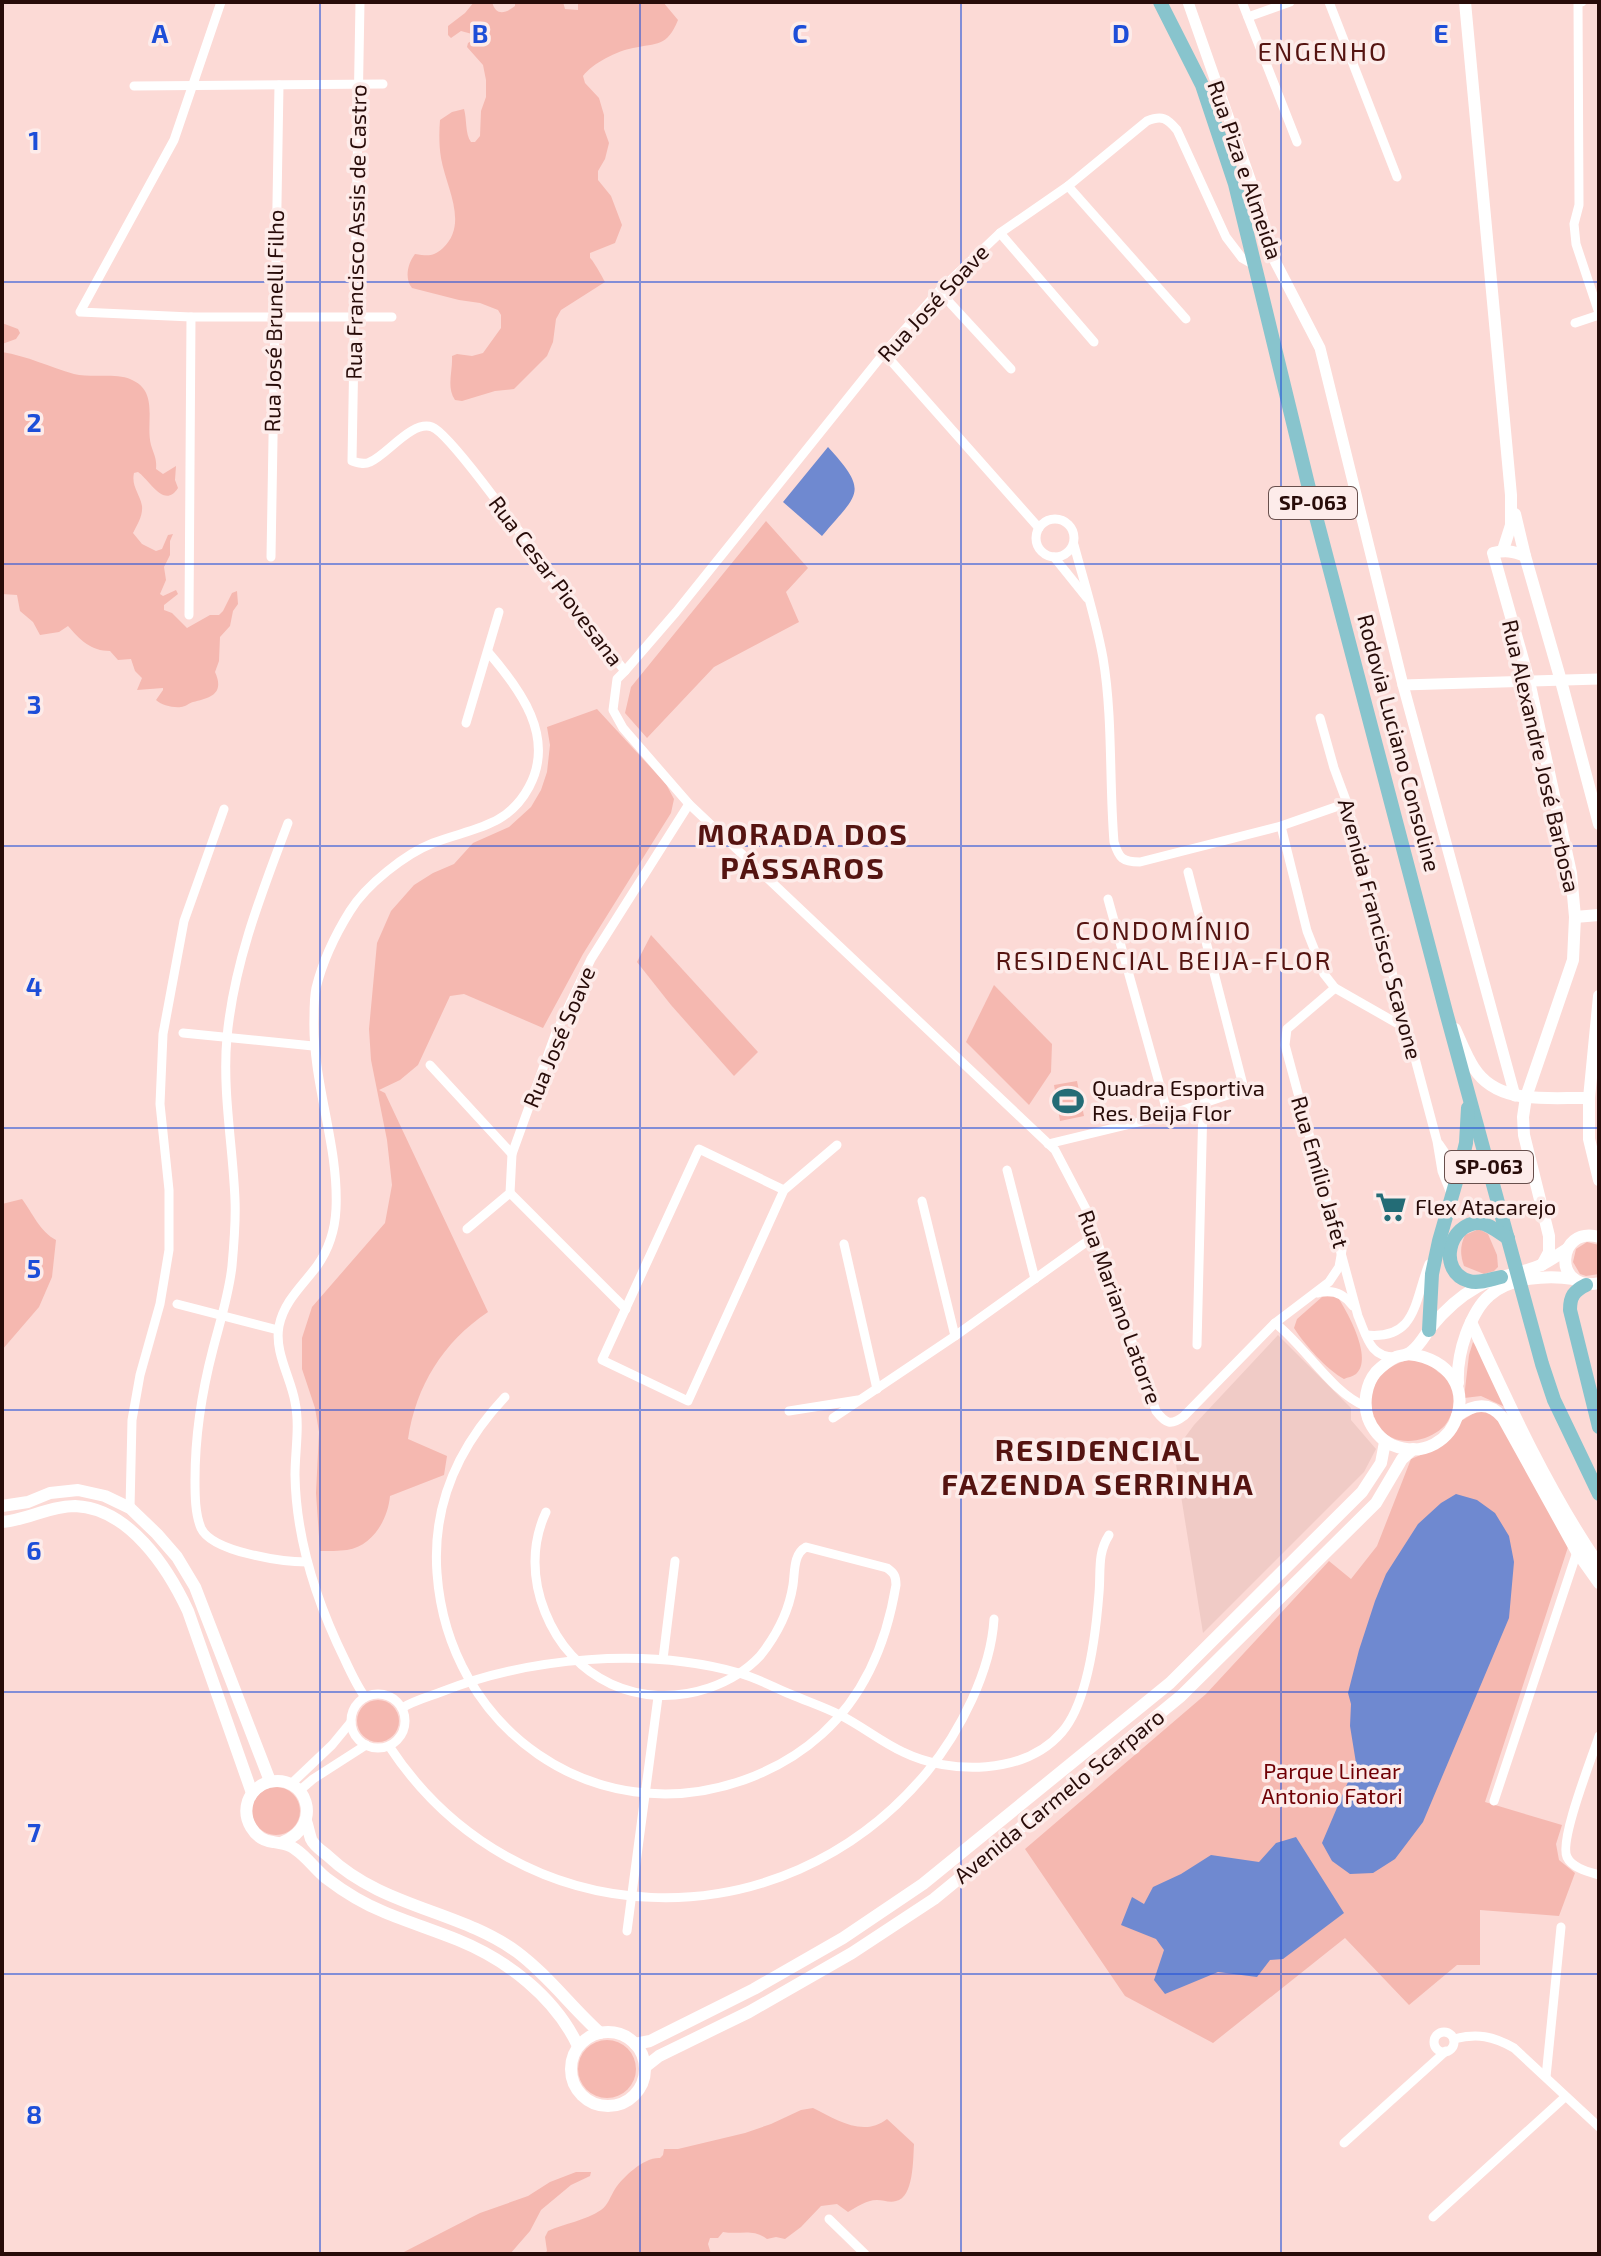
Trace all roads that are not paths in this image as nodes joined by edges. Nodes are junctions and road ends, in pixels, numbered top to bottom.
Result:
1 (221, 2) edge
2 (360, 2) edge
3 (1160, 2) edge
4 (1188, 2) edge
5 (1242, 2) edge
6 (1290, 2) edge
7 (1329, 2) edge
8 (1465, 2) edge
9 (1582, 2) edge
10 (1248, 17) junction
11 (193, 84) junction
12 (357, 84) junction
13 (383, 84) dead end
14 (279, 85) junction
15 (134, 86) dead end
16 (1297, 142) dead end
17 (1397, 177) dead end
18 (1068, 186) junction
19 (1000, 233) junction
20 (1256, 266) junction
21 (939, 291) junction
22 (1599, 314) edge
23 (191, 317) junction
24 (274, 317) junction
25 (355, 317) junction
26 (392, 317) dead end
27 (1186, 319) dead end
28 (1575, 323) dead end
29 (1094, 342) dead end
30 (884, 353) junction
31 (1011, 369) dead end
32 (352, 461) joint
33 (1511, 495) junction
34 (1039, 528) junction
35 (1074, 545) junction
36 (1498, 551) junction
37 (1525, 556) junction
38 (271, 557) dead end
39 (1054, 557) junction
40 (1091, 603) junction
41 (499, 612) dead end
42 (189, 615) dead end
43 (488, 652) junction
44 (625, 671) junction
45 (1599, 679) edge
46 (1529, 681) junction
47 (1561, 681) junction
48 (1403, 685) junction
49 (1320, 718) dead end
50 (466, 723) dead end
51 (1347, 803) junction
52 (689, 804) junction
53 (224, 809) dead end
54 (288, 823) dead end
55 (1599, 824) edge
56 (1281, 826) junction
57 (1188, 872) dead end
58 (1108, 899) dead end
59 (1599, 915) edge
60 (1575, 917) junction
61 (1335, 988) junction
62 (1599, 996) edge
63 (1446, 1012) junction
64 (1597, 1021) edge
65 (1407, 1029) junction
66 (183, 1033) dead end
67 (227, 1038) junction
68 (313, 1046) junction
69 (430, 1065) dead end
70 (1469, 1095) junction
71 (1521, 1096) junction
72 (1594, 1098) edge
73 (1203, 1104) junction
74 (1168, 1115) junction
75 (1437, 1141) junction
76 (1048, 1144) junction
77 (837, 1145) dead end
78 (512, 1154) junction
79 (1460, 1168) junction
80 (1007, 1170) dead end
81 (1598, 1174) edge
82 (784, 1190) junction
83 (510, 1193) junction
84 (1453, 1198) junction
85 (922, 1201) dead end
86 (467, 1229) dead end
87 (1096, 1235) junction
88 (1597, 1235) edge
89 (1439, 1241) junction
90 (844, 1244) dead end
91 (1510, 1245) junction
92 (1567, 1249) junction
93 (1342, 1250) junction
94 (1542, 1265) junction
95 (1501, 1277) junction
96 (1035, 1279) junction
97 (1586, 1282) edge
98 (1313, 1294) junction
99 (177, 1304) dead end
100 (626, 1309) junction
101 (222, 1316) junction
102 (1358, 1316) junction
103 (1471, 1322) junction
104 (1275, 1323) junction
105 (278, 1330) junction
106 (1429, 1330) junction
107 (1366, 1335) junction
108 (955, 1336) junction
109 (1197, 1345) dead end
110 (1410, 1354) junction
111 (1396, 1357) junction
112 (877, 1389) junction
113 (1459, 1391) junction
114 (505, 1397) dead end
115 (861, 1400) junction
116 (1365, 1406) junction
117 (789, 1411) dead end
118 (1457, 1416) junction
119 (833, 1418) dead end
120 (1599, 1427) edge
121 (1385, 1442) junction
122 (1413, 1449) junction
123 (1599, 1494) edge
124 (2, 1506) edge
125 (130, 1508) junction
126 (546, 1512) dead end
127 (2, 1522) edge
128 (1109, 1535) dead end
129 (1581, 1548) junction
130 (675, 1561) dead end
131 (307, 1562) junction
132 (1599, 1565) edge
133 (1599, 1583) edge
134 (994, 1619) dead end
135 (663, 1659) junction
136 (576, 1661) junction
137 (742, 1673) junction
138 (469, 1680) junction
139 (365, 1697) junction
140 (658, 1697) junction
141 (402, 1708) junction
142 (840, 1715) junction
143 (351, 1722) junction
144 (1599, 1736) edge
145 (366, 1745) junction
146 (389, 1746) junction
147 (934, 1763) junction
148 (270, 1781) junction
149 (295, 1788) junction
150 (252, 1793) junction
151 (645, 1794) junction
152 (1494, 1801) dead end
153 (306, 1821) junction
154 (283, 1842) junction
155 (1599, 1875) edge
156 (632, 1895) junction
157 (1561, 1927) dead end
158 (627, 1931) dead end
159 (600, 2033) junction
160 (1454, 2039) junction
161 (635, 2044) junction
162 (578, 2046) junction
163 (1446, 2051) junction
164 (645, 2067) junction
165 (1546, 2077) junction
166 (1565, 2097) junction
167 (1599, 2127) edge
168 (1344, 2143) dead end
169 (1433, 2217) dead end
170 (829, 2219) dead end
171 (865, 2254) edge

1 - 11 street
2 - 12 street, Rua Francisco Assis de Castro
3 - 20 main road, Rodovia Luciano Consoline / SP-063
4 - 48 street, Rua Piza e Almeida
5 - 10 street
6 - 10 street
7 - 17 street
8 - 33 main road
9 - 22 street
10 - 16 street
11 - 14 street
11 - 15 street
11 - 23 street
12 - 13 street
12 - 14 street
12 - 25 street, Rua Francisco Assis de Castro
14 - 24 street, Rua José Brunelli Filho
18 - 19 street, Rua José Soave
18 - 20 street, Rua José Soave
18 - 27 street
19 - 21 street, Rua José Soave
19 - 29 street
20 - 63 main road, Rodovia Luciano Consoline / SP-063
21 - 30 street, Rua José Soave
21 - 31 street
22 - 28 street
23 - 24 street
23 - 42 street
24 - 25 street
24 - 38 street, Rua José Brunelli Filho
25 - 26 street
25 - 32 street, Rua Francisco Assis de Castro
30 - 34 street
30 - 44 street, Rua José Soave
32 - 44 street, Rua Cesar Piovesana
33 - 36 main road
33 - 37 main road
34 - 35 street
34 - 39 street
35 - 39 street
35 - 40 street
36 - 37 main road
36 - 46 main road, Rua Alexandre José Barbosa
37 - 47 main road
39 - 40 street
40 - 56 street
41 - 43 street
43 - 50 street
43 - 68 street
44 - 52 street, Rua Cesar Piovesana
45 - 47 street
46 - 47 street
46 - 48 street
46 - 60 main road, Rua Alexandre José Barbosa
47 - 55 main road
48 - 71 street, Rua Piza e Almeida
49 - 51 street, Avenida Francisco Scavone
51 - 56 street
51 - 65 street, Avenida Francisco Scavone
52 - 76 street, Rua Cesar Piovesana
52 - 78 street, Rua José Soave
53 - 125 street
54 - 67 street
56 - 61 street
57 - 73 street
58 - 74 street
59 - 60 main road
60 - 71 main road, Rua Alexandre José Barbosa
61 - 65 street
61 - 93 street, Rua Emílio Jafet
62 - 64 main road
63 - 70 main road, Rodovia Luciano Consoline / SP-063
63 - 71 main road
64 - 72 main road
65 - 75 street, Avenida Francisco Scavone
66 - 67 street
67 - 68 street
67 - 101 street
68 - 105 street
69 - 78 street
70 - 79 main road
70 - 91 main road, Rodovia Luciano Consoline / SP-063
71 - 72 main road
71 - 94 main road, Rua Alexandre José Barbosa
72 - 81 main road
73 - 74 street
73 - 109 street
74 - 76 street
75 - 79 street, Avenida Francisco Scavone
75 - 84 street, Avenida Francisco Scavone
76 - 87 street, Rua Mariano Latorre
77 - 82 street
78 - 83 street, Rua José Soave
79 - 84 main road
80 - 96 street
82 - 100 street
82 - 100 street
83 - 86 street
83 - 100 street
84 - 89 main road
85 - 108 street
87 - 96 street
87 - 104 street, Rua Mariano Latorre
88 - 92 main road
89 - 106 main road
89 - 107 street
90 - 112 street
91 - 95 main road
91 - 123 main road, Rodovia Luciano Consoline / SP-063
92 - 94 main road
92 - 97 main road
93 - 98 street
93 - 102 street, Rua Emílio Jafet
94 - 95 main road
95 - 106 main road
96 - 108 street
97 - 103 main road
97 - 120 main road
98 - 102 street
98 - 104 street
99 - 101 street
101 - 105 street
101 - 131 street
102 - 107 street, Rua Emílio Jafet
103 - 113 main road
103 - 129 main road
104 - 116 street
105 - 131 street
106 - 110 main road
107 - 111 street, Rua Emílio Jafet
108 - 112 street
110 - 111 main road
110 - 113 main road
111 - 116 main road
112 - 115 street
113 - 118 main road
114 - 138 street
115 - 117 street
115 - 119 street
116 - 121 main road
118 - 122 main road
118 - 129 main road
121 - 122 main road
121 - 161 main road, Avenida Carmelo Scarparo
122 - 164 main road, Avenida Carmelo Scarparo
124 - 125 main road
125 - 148 main road
126 - 136 street
127 - 150 main road
128 - 147 street
129 - 132 main road
129 - 133 main road
129 - 152 street
130 - 135 street
131 - 139 street
134 - 147 street
135 - 136 street
135 - 137 street
136 - 138 street
136 - 140 street
137 - 140 street
137 - 142 street
137 - 142 street
138 - 141 street
138 - 151 street
139 - 141 street
139 - 143 street
140 - 151 street
141 - 146 street
142 - 147 street
142 - 151 street
143 - 145 street
143 - 149 street
144 - 155 street
145 - 146 street
145 - 149 street
146 - 156 street
147 - 156 street
148 - 149 main road
148 - 150 main road
149 - 153 main road
150 - 154 main road
151 - 156 street
153 - 154 main road
153 - 159 main road
154 - 162 main road
156 - 158 street
157 - 165 street
159 - 161 main road
159 - 162 main road
160 - 163 street
160 - 163 street
160 - 165 street
161 - 164 main road
162 - 164 main road
163 - 168 street
165 - 166 street
166 - 167 street
166 - 169 street
170 - 171 street

